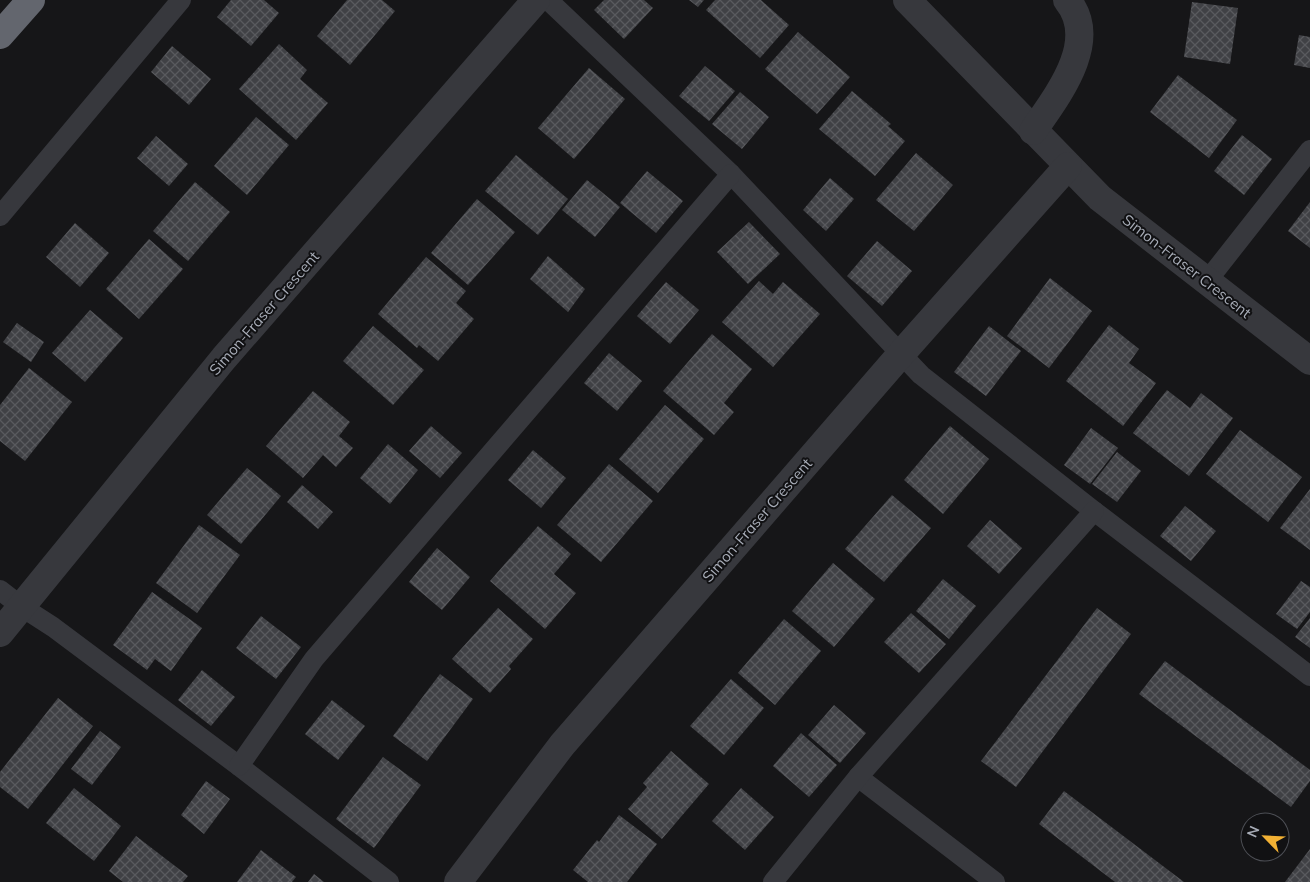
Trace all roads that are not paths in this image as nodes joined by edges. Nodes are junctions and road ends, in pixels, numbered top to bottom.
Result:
1 (31, 0) edge
2 (181, 0) edge
3 (536, 0) edge
4 (548, 0) edge
5 (908, 0) edge
6 (1067, 0) edge
7 (0, 35) edge
8 (1033, 130) junction
9 (1310, 150) edge
10 (1068, 166) junction
11 (731, 174) junction
12 (0, 216) edge
13 (1206, 281) junction
14 (901, 354) junction
15 (1310, 361) edge
16 (1094, 511) junction
17 (0, 590) edge
18 (22, 607) junction
19 (0, 633) edge
20 (1310, 676) edge
21 (239, 766) junction
22 (858, 777) junction
23 (389, 882) edge
24 (458, 882) edge
25 (773, 882) edge
26 (995, 882) edge

1 - 7 highway
2 - 12 lane
3 - 18 street, Simon-Fraser Crescent
4 - 11 lane
5 - 8 street, Simon-Fraser Crescent
6 - 8 street
8 - 10 street, Simon-Fraser Crescent
9 - 13 lane
10 - 13 street, Simon-Fraser Crescent
10 - 14 street, Simon-Fraser Crescent
11 - 14 lane
11 - 21 lane
13 - 15 street, Simon-Fraser Crescent
14 - 16 lane
14 - 24 street, Simon-Fraser Crescent
16 - 20 lane
16 - 22 lane
17 - 18 lane
18 - 19 street, Simon-Fraser Crescent
18 - 21 lane
21 - 23 lane
22 - 25 lane
22 - 26 lane

